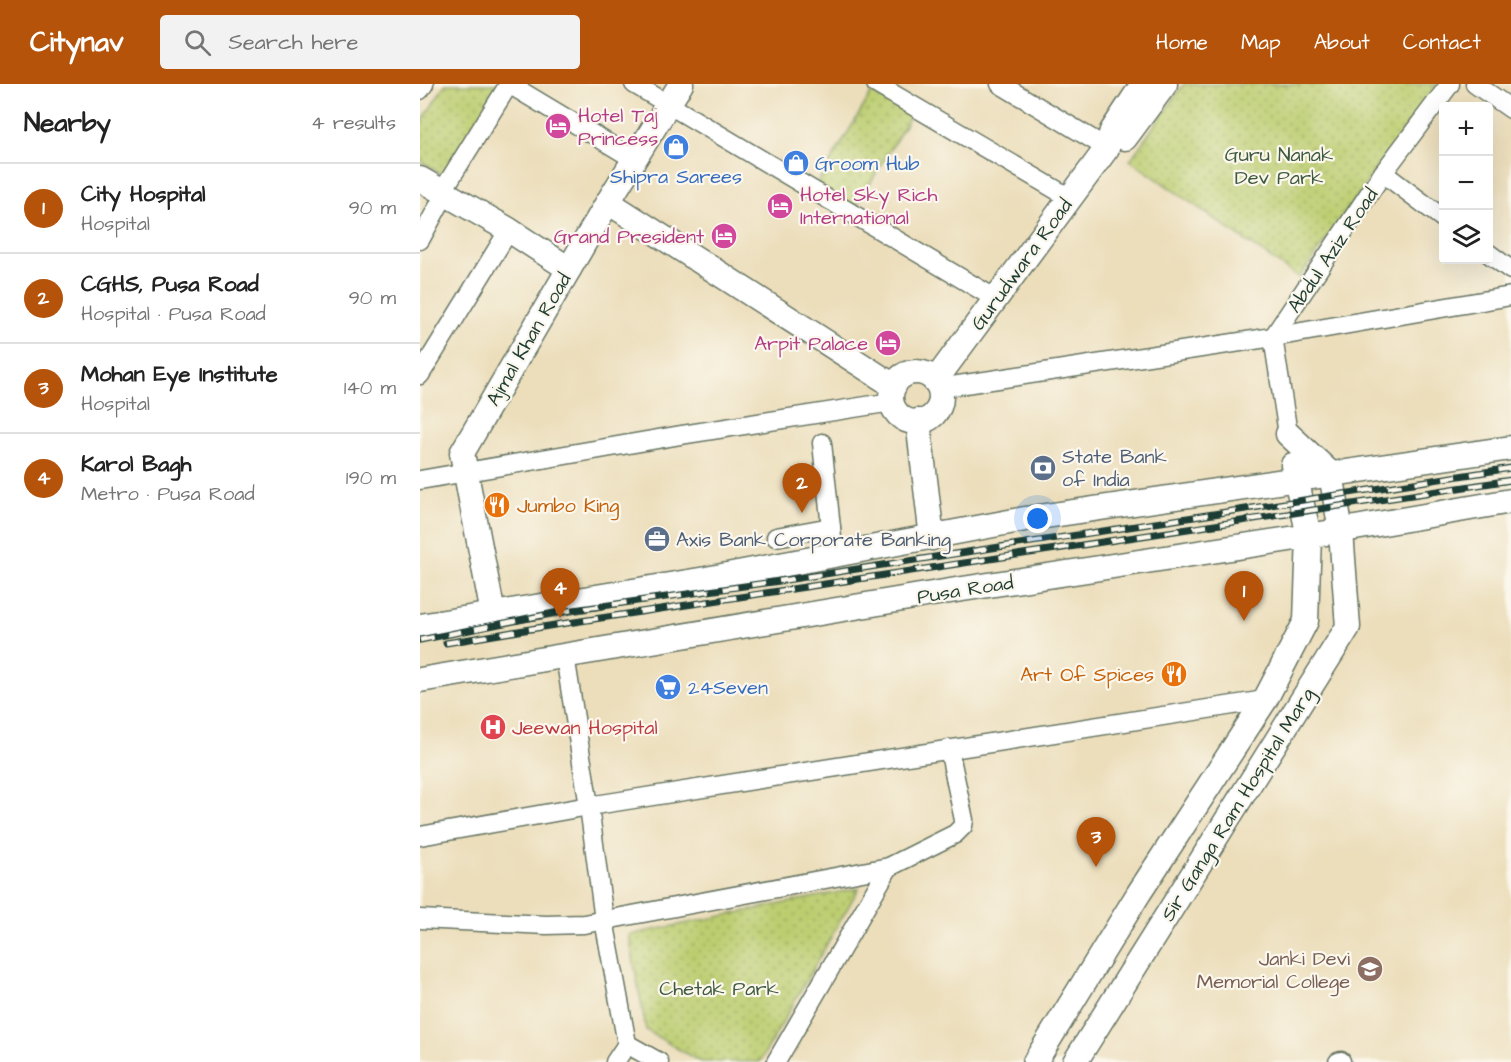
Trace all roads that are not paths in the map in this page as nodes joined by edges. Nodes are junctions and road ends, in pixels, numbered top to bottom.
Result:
1 (424, 84) edge
2 (509, 84) edge
3 (634, 84) edge
4 (681, 84) edge
5 (876, 84) edge
6 (1000, 84) edge
7 (1450, 84) edge
8 (1475, 84) edge
9 (1144, 89) edge
10 (420, 90) edge
11 (668, 105) junction
12 (1511, 109) edge
13 (1107, 148) junction
14 (634, 159) junction
15 (1383, 173) junction
16 (420, 179) edge
17 (444, 193) junction
18 (1071, 198) junction
19 (608, 202) junction
20 (1439, 216) edge
21 (509, 230) junction
22 (420, 240) edge
23 (1493, 257) edge
24 (568, 269) junction
25 (1511, 270) edge
26 (1511, 296) edge
27 (996, 299) junction
28 (1273, 337) junction
29 (420, 375) edge
30 (937, 385) junction
31 (893, 394) junction
32 (918, 422) junction
33 (1288, 434) junction
34 (822, 443) dead end
35 (1511, 448) edge
36 (466, 472) junction
37 (1331, 474) junction
38 (1295, 479) junction
39 (420, 480) edge
40 (1511, 501) edge
41 (831, 527) junction
42 (1341, 531) junction
43 (1309, 536) junction
44 (776, 537) dead end
45 (932, 538) junction
46 (834, 556) junction
47 (493, 614) junction
48 (420, 626) edge
49 (565, 656) junction
50 (420, 680) edge
51 (1265, 700) junction
52 (949, 749) junction
53 (589, 806) junction
54 (420, 836) edge
55 (890, 867) junction
56 (420, 919) edge
57 (604, 920) junction
58 (627, 1044) junction
59 (615, 1062) edge
60 (658, 1062) edge
61 (776, 1062) edge
62 (1035, 1062) edge
63 (1075, 1062) edge

1 - 10 street
2 - 14 street
2 - 17 street
3 - 11 street
4 - 11 street, Ajmal Khan Road
5 - 18 street
6 - 13 street
7 - 15 street, Abdul Aziz Road
8 - 12 street
9 - 13 street, Gurudwara Road
11 - 14 street, Ajmal Khan Road
11 - 27 street
13 - 18 street, Gurudwara Road
14 - 19 street, Ajmal Khan Road
15 - 20 street
15 - 28 street, Abdul Aziz Road
16 - 17 street
17 - 21 street
17 - 22 street
18 - 27 street, Gurudwara Road
19 - 24 street, Ajmal Khan Road
19 - 31 street
21 - 24 street
21 - 29 street
23 - 25 street
24 - 36 street, Ajmal Khan Road
26 - 28 street
27 - 30 street, Gurudwara Road
28 - 30 street
28 - 33 street
30 - 31 street
30 - 32 street
31 - 32 street
31 - 36 street
32 - 45 street
33 - 37 street
33 - 38 street
34 - 41 street
35 - 37 street
36 - 39 street
36 - 47 street, Ajmal Khan Road
37 - 38 street
37 - 42 street
38 - 43 street
38 - 45 street
40 - 42 street, Pusa Road
41 - 44 street
41 - 46 street
42 - 43 street, Pusa Road
42 - 63 street, Sir Ganga Ram Hospital Marg
43 - 49 street, Pusa Road
43 - 51 street, Sir Ganga Ram Hospital Marg
45 - 46 street
46 - 47 street
47 - 48 street
49 - 50 street, Pusa Road
49 - 53 street
51 - 52 street
51 - 62 street, Sir Ganga Ram Hospital Marg
52 - 53 street
52 - 55 street
53 - 54 street
53 - 57 street
55 - 57 street
55 - 61 street
56 - 57 street
57 - 58 street
58 - 59 street
58 - 60 street

